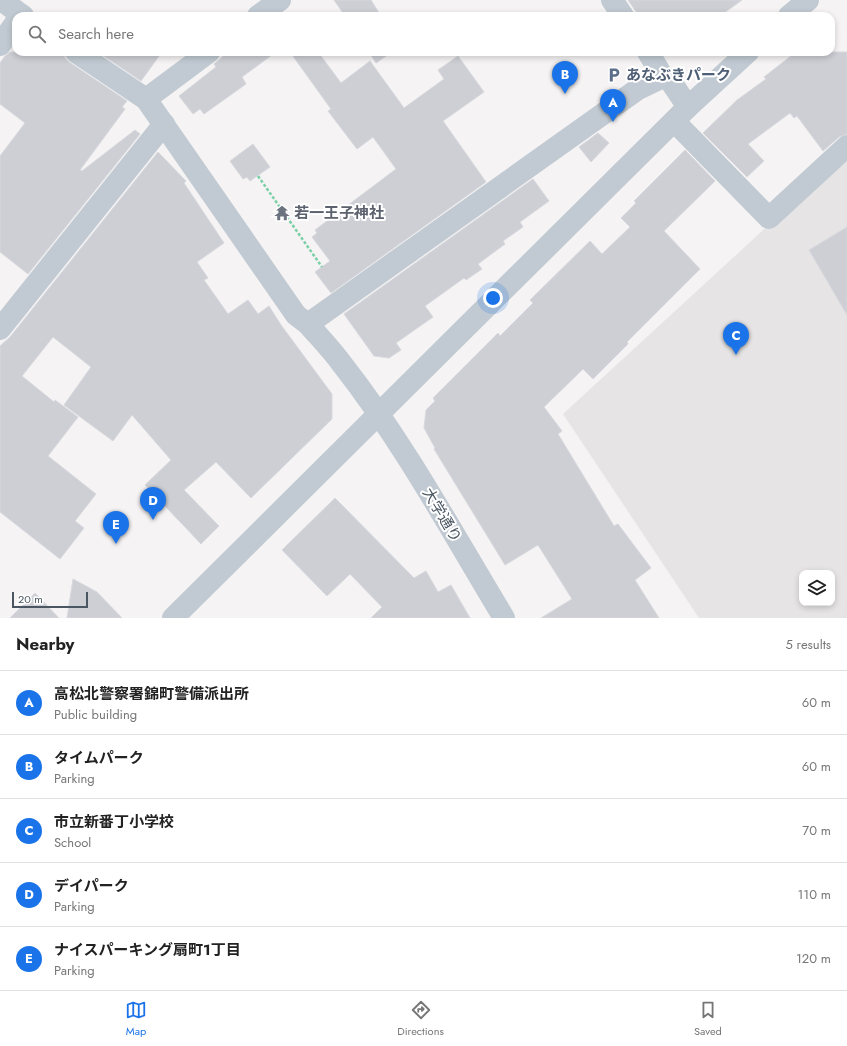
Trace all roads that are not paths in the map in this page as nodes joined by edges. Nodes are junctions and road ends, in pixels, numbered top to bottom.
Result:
1 (1, 0) edge
2 (280, 0) edge
3 (612, 0) edge
4 (808, 0) edge
5 (14, 12) edge
6 (264, 12) edge
7 (620, 12) edge
8 (794, 12) edge
9 (12, 28) edge
10 (0, 45) edge
11 (82, 56) edge
12 (204, 56) edge
13 (650, 56) edge
14 (744, 56) edge
15 (663, 76) junction
16 (146, 99) junction
17 (681, 114) junction
18 (164, 124) junction
19 (847, 146) edge
20 (308, 324) junction
21 (0, 329) edge
22 (378, 414) junction
23 (173, 618) edge
24 (504, 618) edge

1 - 5 street
2 - 6 street
3 - 7 street
4 - 8 street
9 - 10 street
11 - 16 street
12 - 16 street
13 - 15 street
14 - 17 street
15 - 17 street
15 - 20 street
16 - 18 street, 大学通り
17 - 19 street
17 - 22 street
18 - 20 street, 大学通り
18 - 21 street
20 - 22 street, 大学通り
22 - 23 street
22 - 24 street, 大学通り

